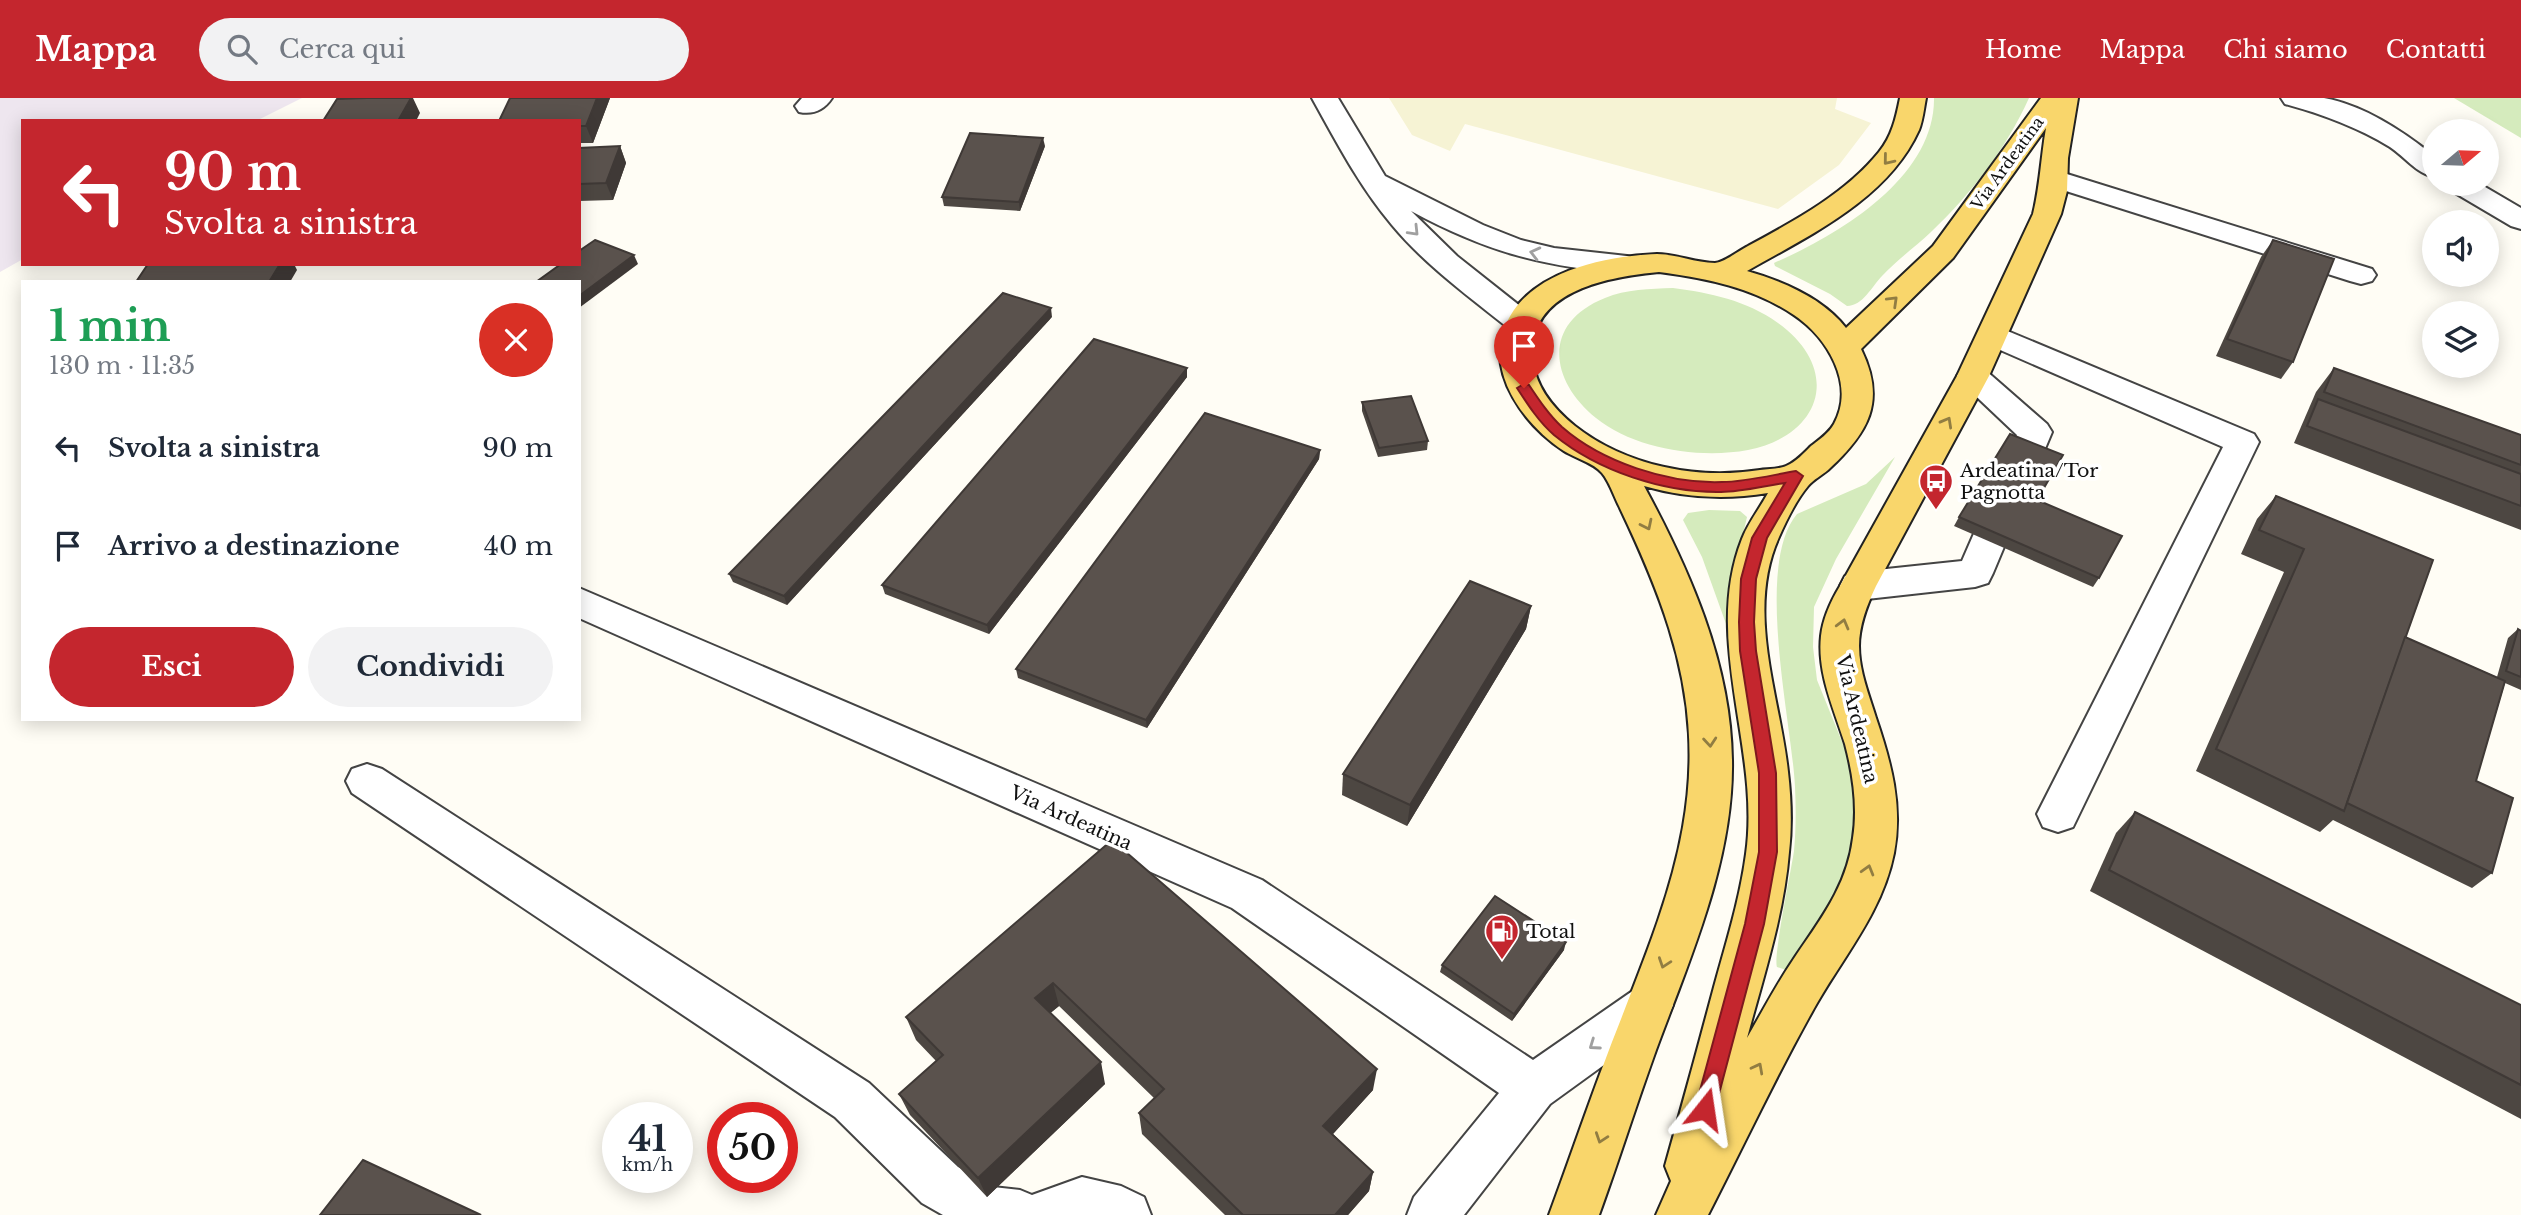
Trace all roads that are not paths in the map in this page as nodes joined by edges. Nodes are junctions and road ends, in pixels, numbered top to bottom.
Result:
1 (1325, 98) edge
2 (1913, 98) edge
3 (2054, 98) edge
4 (2065, 98) edge
5 (2294, 98) edge
6 (2422, 159) edge
7 (1372, 177) junction
8 (2054, 178) junction
9 (2480, 196) edge
10 (2521, 220) edge
11 (1627, 265) junction
12 (1724, 272) junction
13 (2361, 275) dead end
14 (1523, 324) junction
15 (1993, 335) junction
16 (1844, 348) junction
17 (1972, 376) junction
18 (1615, 465) junction
19 (1796, 476) junction
20 (1858, 586) junction
21 (581, 603) edge
22 (367, 781) dead end
23 (2058, 814) dead end
24 (1650, 1005) junction
25 (1533, 1088) junction
26 (1020, 1215) edge
27 (1044, 1215) edge
28 (1126, 1215) edge
29 (1432, 1215) edge
30 (1574, 1215) edge
31 (1679, 1215) edge

1 - 7 street
2 -> 12 main road
16 -> 3 main road, Via Ardeatina
4 - 8 main road, Via Ardeatina
5 - 6 street
11 -> 7 street
7 -> 14 street
8 - 13 street
8 - 15 main road, Via Ardeatina
9 - 10 street
11 - 12 main road
11 - 14 main road
12 - 16 main road
14 - 18 main road
15 - 17 main road, Via Ardeatina
15 - 23 street
16 - 19 main road
20 -> 17 main road, Via Ardeatina
17 - 20 street
18 - 19 main road
18 -> 24 main road
19 - 31 main road, Via Ardeatina
31 -> 20 main road, Via Ardeatina
21 - 25 street, Via Ardeatina
22 - 26 street
24 -> 25 street
24 -> 30 main road
25 - 29 street
27 - 28 street

